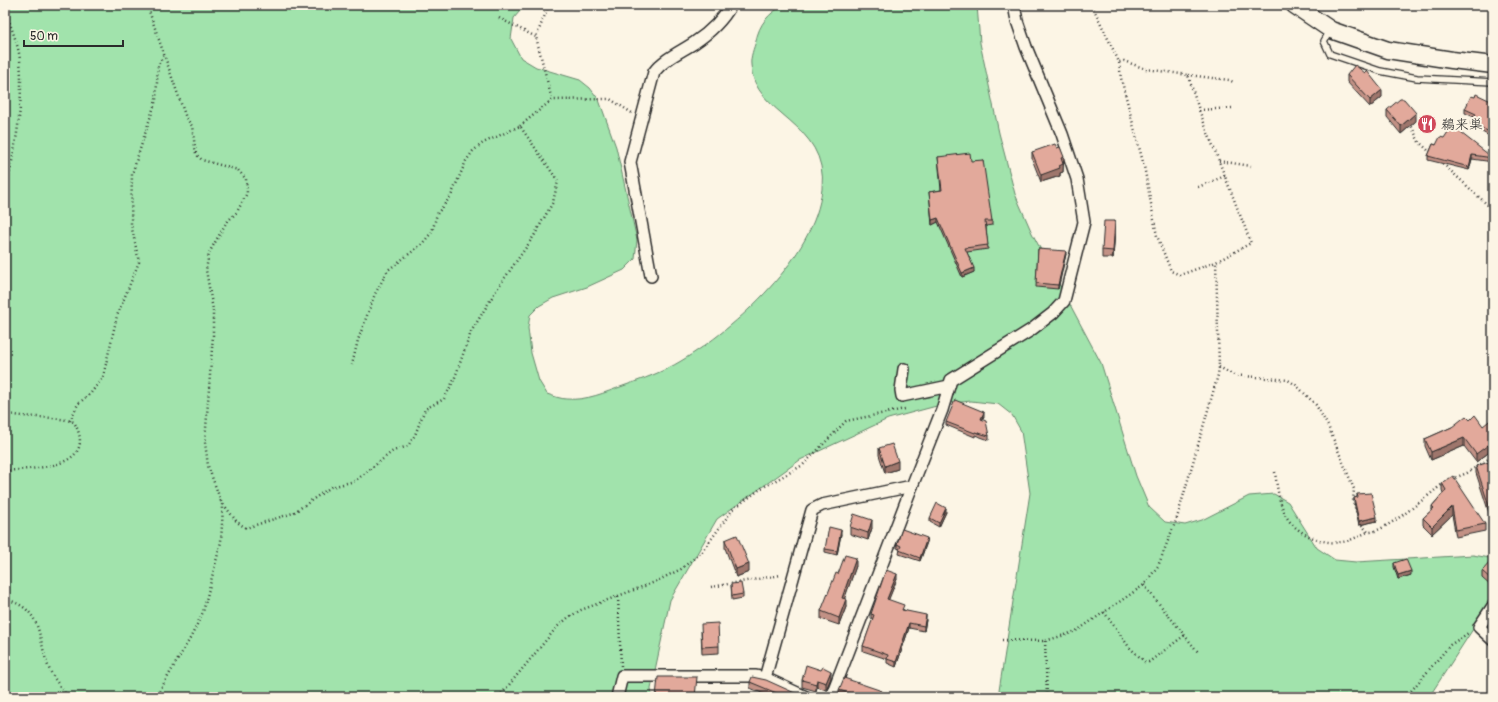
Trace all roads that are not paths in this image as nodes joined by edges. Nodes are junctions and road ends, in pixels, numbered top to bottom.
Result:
1 (731, 5) edge
2 (1014, 5) edge
3 (1294, 5) edge
4 (1330, 30) junction
5 (1493, 65) edge
6 (1493, 82) edge
7 (651, 276) dead end
8 (904, 369) dead end
9 (949, 386) junction
10 (912, 486) junction
11 (1493, 606) edge
12 (1493, 640) edge
13 (765, 678) junction
14 (617, 697) edge
15 (806, 697) edge
16 (831, 697) edge

1 - 7 street
2 - 9 street
3 - 4 main road
4 - 5 main road
4 - 6 lane
8 - 9 street
9 - 10 street
10 - 13 street
10 - 16 street
11 - 12 street
13 - 14 street
13 - 15 street

